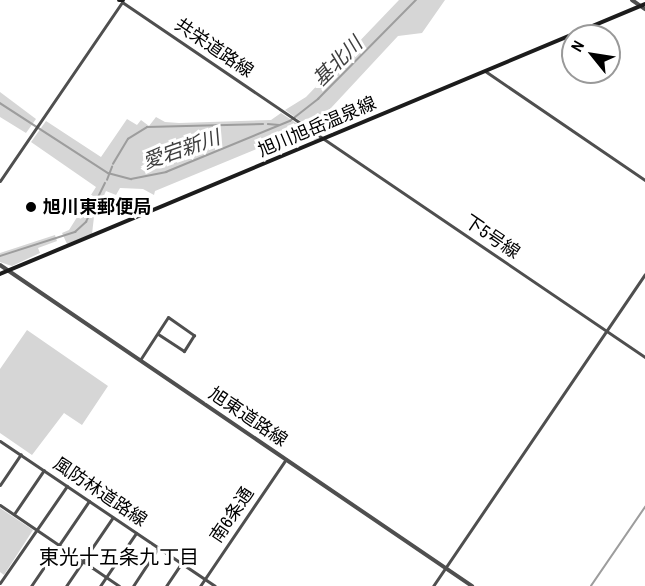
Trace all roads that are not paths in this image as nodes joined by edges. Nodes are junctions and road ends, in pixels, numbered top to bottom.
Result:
1 (632, 0) edge
2 (122, 1) edge
3 (644, 6) edge
4 (485, 71) junction
5 (323, 139) junction
6 (645, 180) edge
7 (0, 181) edge
8 (0, 265) edge
9 (9, 271) junction
10 (0, 274) edge
11 (645, 274) edge
12 (608, 332) junction
13 (158, 334) junction
14 (645, 357) edge
15 (140, 360) junction
16 (0, 441) edge
17 (21, 454) junction
18 (286, 459) junction
19 (44, 470) junction
20 (0, 485) edge
21 (67, 486) junction
22 (90, 501) junction
23 (0, 505) edge
24 (14, 514) junction
25 (113, 517) junction
26 (37, 530) junction
27 (136, 533) junction
28 (59, 545) junction
29 (158, 548) junction
30 (82, 561) junction
31 (181, 564) junction
32 (445, 567) junction
33 (2, 577) edge
34 (106, 577) junction
35 (205, 579) junction
36 (0, 583) edge
37 (31, 586) edge
38 (66, 586) edge
39 (100, 586) edge
40 (119, 586) edge
41 (133, 586) edge
42 (166, 586) edge
43 (200, 586) edge
44 (215, 586) edge
45 (433, 586) edge
46 (472, 586) edge

1 - 3 street
2 - 5 street, 共栄道路線
2 - 7 street, 共栄道路線
3 - 4 main road, 旭川旭岳温泉線
4 - 5 main road, 旭川旭岳温泉線
4 - 6 street
5 - 9 main road, 旭川旭岳温泉線
5 - 12 street, 下5号線
8 - 9 street, 旭東道路線
9 - 10 main road, 旭川旭岳温泉線
9 - 15 street, 旭東道路線
11 - 12 street
12 - 14 street, 下5号線
12 - 32 street
13 - 13 street
13 - 15 street
15 - 18 street, 旭東道路線
16 - 17 street, 風防林道路線
17 - 19 street, 風防林道路線
17 - 20 street
18 - 32 street, 旭東道路線
18 - 35 street, 南6条通
19 - 21 street, 風防林道路線
19 - 24 street
21 - 22 street, 風防林道路線
21 - 26 street
22 - 25 street, 風防林道路線
22 - 28 street
23 - 24 street
24 - 26 street
25 - 27 street, 風防林道路線
25 - 30 street
26 - 28 street
26 - 33 street
27 - 29 street, 風防林道路線
27 - 34 street
28 - 30 street
28 - 37 street
29 - 31 street, 風防林道路線
29 - 41 street
30 - 34 street
30 - 38 street
31 - 35 street, 風防林道路線
31 - 42 street
32 - 45 street
32 - 46 street, 旭東道路線
33 - 36 street
34 - 39 street
34 - 40 street
35 - 43 street, 南6条通
35 - 44 street, 風防林道路線

